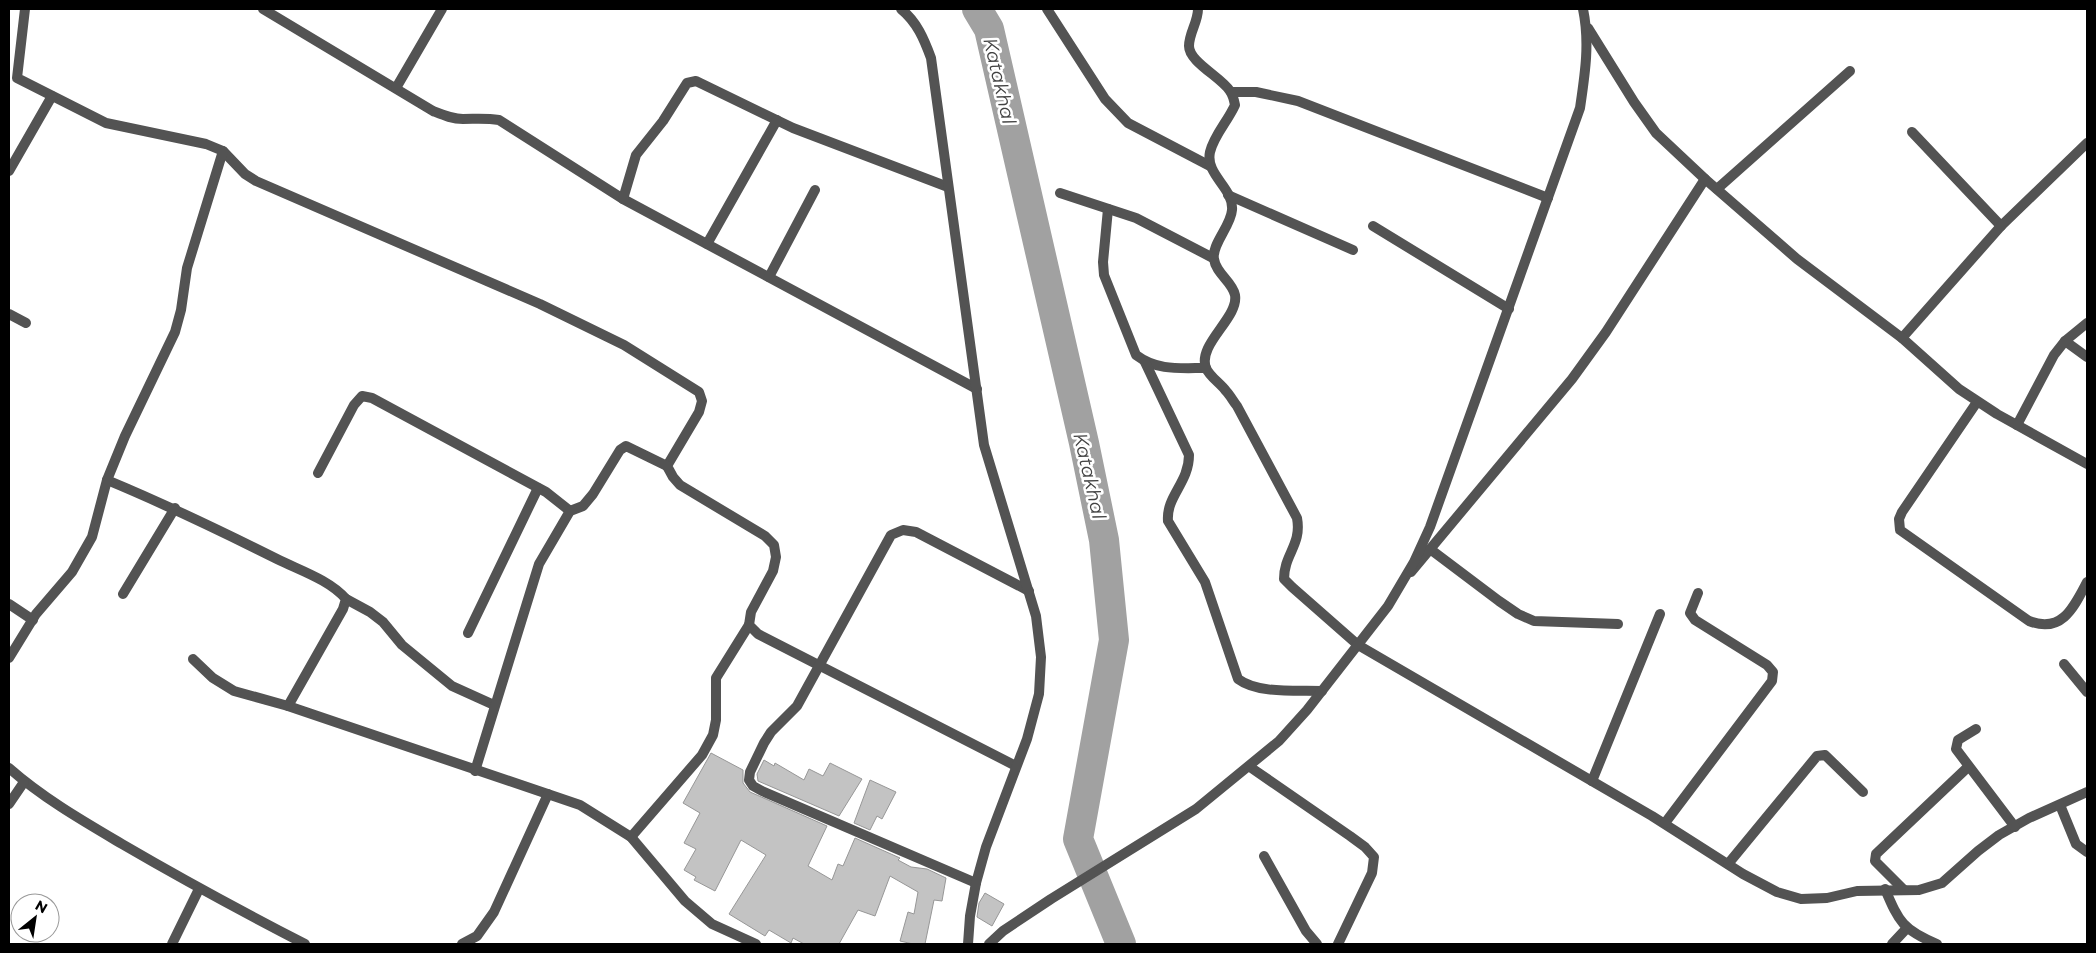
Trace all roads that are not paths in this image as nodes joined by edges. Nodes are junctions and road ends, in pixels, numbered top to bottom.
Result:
1 (25, 9) edge
2 (263, 9) edge
3 (442, 9) edge
4 (901, 9) edge
5 (1047, 9) edge
6 (1198, 9) edge
7 (1585, 10) edge
8 (1587, 28) junction
9 (1850, 71) dead end
10 (396, 88) junction
11 (1231, 92) junction
12 (52, 96) junction
13 (777, 120) junction
14 (1912, 132) dead end
15 (2087, 143) edge
16 (223, 151) junction
17 (1210, 166) junction
18 (9, 171) edge
19 (1705, 180) junction
20 (948, 187) junction
21 (1717, 189) junction
22 (815, 190) dead end
23 (1060, 194) dead end
24 (1228, 195) junction
25 (1548, 198) junction
26 (623, 199) junction
27 (1108, 209) junction
28 (1373, 226) dead end
29 (2001, 226) junction
30 (707, 244) junction
31 (1354, 250) dead end
32 (1213, 258) junction
33 (769, 277) junction
34 (1509, 309) junction
35 (9, 314) edge
36 (26, 323) dead end
37 (2087, 323) edge
38 (1902, 338) junction
39 (2065, 341) junction
40 (2087, 357) edge
41 (1145, 362) junction
42 (1206, 368) junction
43 (977, 389) junction
44 (1977, 402) junction
45 (2017, 424) junction
46 (2087, 464) edge
47 (667, 466) junction
48 (318, 473) dead end
49 (107, 480) junction
50 (538, 488) junction
51 (175, 508) junction
52 (570, 511) junction
53 (1430, 549) junction
54 (2087, 582) edge
55 (1401, 585) junction
56 (1029, 591) junction
57 (1698, 592) dead end
58 (123, 594) dead end
59 (346, 599) junction
60 (9, 604) edge
61 (1660, 614) dead end
62 (33, 620) junction
63 (1618, 624) dead end
64 (749, 625) junction
65 (468, 633) dead end
66 (1358, 645) junction
67 (9, 658) edge
68 (193, 659) dead end
69 (2064, 664) dead end
70 (818, 665) junction
71 (1322, 691) junction
72 (2087, 692) edge
73 (494, 705) junction
74 (288, 706) junction
75 (1976, 729) dead end
76 (1016, 766) junction
77 (1250, 767) junction
78 (1968, 767) junction
79 (9, 768) edge
80 (475, 771) junction
81 (1592, 781) junction
82 (24, 782) junction
83 (1863, 792) dead end
84 (2087, 792) edge
85 (548, 794) junction
86 (9, 804) edge
87 (2060, 805) junction
88 (1665, 824) junction
89 (2014, 827) junction
90 (631, 837) junction
91 (2087, 852) edge
92 (1264, 856) dead end
93 (1728, 864) junction
94 (976, 883) junction
95 (199, 889) junction
96 (1885, 889) junction
97 (1904, 890) junction
98 (1906, 928) junction
99 (172, 944) edge
100 (305, 944) edge
101 (462, 944) edge
102 (756, 944) edge
103 (968, 944) edge
104 (989, 944) edge
105 (1317, 944) edge
106 (1338, 944) edge
107 (1892, 944) edge
108 (1937, 944) edge

1 - 12 street
2 - 10 street
3 - 10 street
4 - 20 street
5 - 17 street
6 - 11 street
7 - 8 street
8 - 19 street
8 - 25 street
9 - 21 street
10 - 26 street
11 - 17 street
11 - 25 street
12 - 16 street
12 - 18 street
13 - 20 street
13 - 26 street
13 - 30 street
14 - 29 street
15 - 29 street
16 - 47 street
16 - 49 street
17 - 24 street
19 - 21 street
19 - 53 street
20 - 43 street
21 - 38 street
22 - 33 street
23 - 27 street
24 - 31 street
24 - 32 street
25 - 34 street
26 - 30 street
27 - 32 street
27 - 41 street
28 - 34 street
29 - 38 street
30 - 33 street
32 - 42 street
33 - 43 street
34 - 55 street
35 - 36 street
37 - 39 street
38 - 44 street
39 - 40 street
39 - 45 street
41 - 42 street
41 - 71 street
42 - 66 street
43 - 56 street
44 - 45 street
44 - 54 street
45 - 46 street
47 - 52 street
47 - 64 street
48 - 50 street
49 - 51 street
49 - 62 street
50 - 52 street
50 - 65 street
51 - 58 street
51 - 59 street
52 - 73 street
53 - 55 street
53 - 63 street
55 - 66 street
56 - 70 street
56 - 76 street
57 - 88 street
59 - 73 street
59 - 74 street
60 - 62 street
61 - 81 street
62 - 67 street
64 - 70 street
64 - 90 street
66 - 71 street
66 - 81 street
68 - 74 street
69 - 72 street
70 - 76 street
70 - 94 street
71 - 77 street
73 - 80 street
74 - 80 street
75 - 78 street
76 - 94 street
77 - 104 street
77 - 106 street
78 - 89 street
78 - 97 street
79 - 82 street
80 - 85 street
81 - 88 street
82 - 86 street
82 - 95 street
83 - 93 street
84 - 87 street
85 - 90 street
85 - 101 street
87 - 89 street
87 - 91 street
88 - 93 street
89 - 97 street
90 - 102 street
92 - 105 street
93 - 96 street
94 - 103 street
95 - 99 street
95 - 100 street
96 - 97 street
96 - 98 street
98 - 107 street
98 - 108 street

